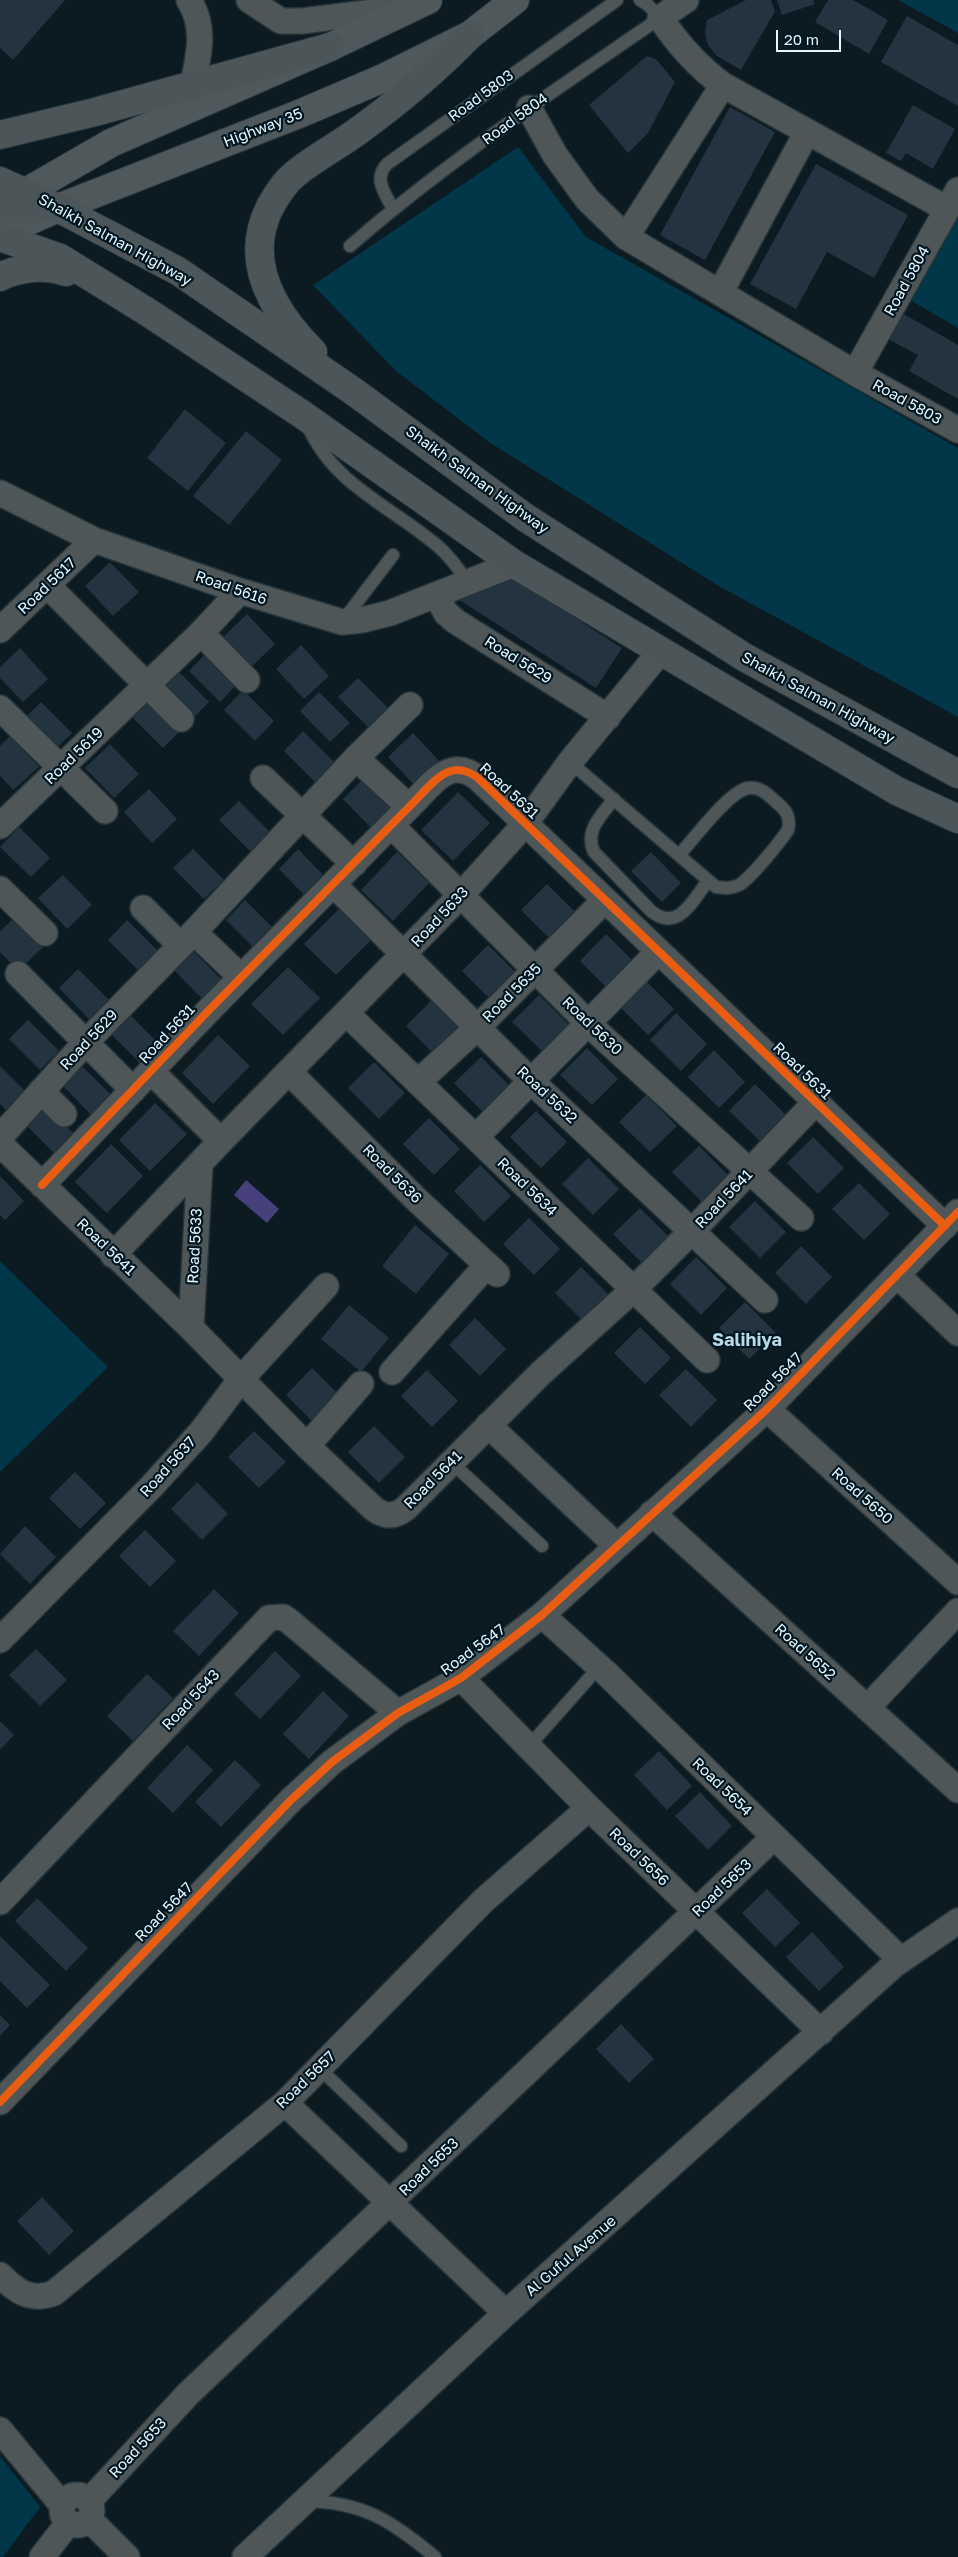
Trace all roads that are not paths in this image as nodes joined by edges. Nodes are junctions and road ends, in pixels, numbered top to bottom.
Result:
1 (189, 0) edge
2 (249, 0) edge
3 (516, 0) edge
4 (616, 0) edge
5 (640, 0) edge
6 (686, 0) edge
7 (424, 3) edge
8 (660, 18) junction
9 (470, 35) junction
10 (330, 47) junction
11 (193, 84) junction
12 (722, 85) junction
13 (529, 108) junction
14 (807, 132) junction
15 (0, 135) edge
16 (0, 181) edge
17 (26, 192) junction
18 (953, 200) edge
19 (0, 208) edge
20 (58, 208) junction
21 (393, 209) junction
22 (0, 236) edge
23 (626, 237) junction
24 (350, 246) dead end
25 (0, 277) edge
26 (99, 282) junction
27 (720, 293) junction
28 (855, 373) junction
29 (353, 392) junction
30 (303, 415) junction
31 (958, 430) edge
32 (0, 493) edge
33 (94, 540) junction
34 (393, 555) dead end
35 (514, 564) junction
36 (469, 583) junction
37 (48, 586) junction
38 (240, 591) junction
39 (436, 595) junction
40 (342, 622) junction
41 (0, 630) edge
42 (200, 633) junction
43 (660, 652) junction
44 (247, 680) dead end
45 (147, 684) junction
46 (410, 705) dead end
47 (0, 708) edge
48 (608, 717) junction
49 (181, 719) dead end
50 (958, 755) edge
51 (356, 758) junction
52 (928, 759) junction
53 (570, 762) junction
54 (62, 769) junction
55 (958, 774) edge
56 (262, 778) dead end
57 (614, 799) junction
58 (409, 807) junction
59 (105, 811) dead end
60 (304, 817) junction
61 (958, 819) edge
62 (525, 824) junction
63 (0, 826) edge
64 (392, 826) junction
65 (679, 855) junction
66 (354, 864) junction
67 (708, 881) junction
68 (333, 884) junction
69 (0, 889) edge
70 (461, 895) junction
71 (604, 901) junction
72 (142, 908) dead end
73 (46, 933) dead end
74 (187, 938) junction
75 (658, 952) junction
76 (405, 955) junction
77 (535, 970) junction
78 (18, 974) dead end
79 (241, 977) junction
80 (346, 1013) junction
81 (588, 1023) junction
82 (477, 1028) junction
83 (86, 1042) junction
84 (151, 1071) junction
85 (289, 1072) junction
86 (530, 1080) junction
87 (418, 1082) junction
88 (133, 1090) junction
89 (41, 1091) junction
90 (815, 1103) junction
91 (64, 1114) dead end
92 (0, 1136) edge
93 (476, 1138) junction
94 (221, 1141) junction
95 (0, 1144) edge
96 (200, 1164) junction
97 (751, 1171) junction
98 (42, 1185) junction
99 (800, 1218) dead end
100 (951, 1219) edge
101 (692, 1231) junction
102 (113, 1255) junction
103 (898, 1276) junction
104 (326, 1286) dead end
105 (634, 1289) junction
106 (766, 1300) dead end
107 (191, 1328) junction
108 (958, 1333) edge
109 (707, 1360) dead end
110 (392, 1372) dead end
111 (241, 1379) junction
112 (361, 1384) dead end
113 (767, 1409) junction
114 (488, 1425) junction
115 (307, 1446) junction
116 (451, 1462) junction
117 (652, 1513) junction
118 (542, 1546) dead end
119 (617, 1546) junction
120 (958, 1582) edge
121 (958, 1611) edge
122 (542, 1615) junction
123 (0, 1640) edge
124 (599, 1667) junction
125 (461, 1678) junction
126 (867, 1708) junction
127 (398, 1713) junction
128 (529, 1746) junction
129 (958, 1790) edge
130 (589, 1808) junction
131 (774, 1837) junction
132 (0, 1902) edge
133 (696, 1913) junction
134 (958, 1921) edge
135 (901, 1960) junction
136 (821, 2032) junction
137 (319, 2068) junction
138 (2, 2096) edge
139 (285, 2102) junction
140 (401, 2146) dead end
141 (391, 2203) junction
142 (0, 2275) edge
143 (506, 2313) junction
144 (0, 2430) edge
145 (306, 2501) junction
146 (77, 2512) junction
147 (42, 2557) edge
148 (127, 2557) edge
149 (245, 2557) edge
150 (435, 2557) edge

1 - 11 street
2 - 7 street
3 - 9 main road, Highway 35
4 - 21 lane, Road 5803
5 - 8 lane
6 - 8 street, Road 5804
7 - 10 main road
8 - 12 street
8 - 13 lane, Road 5804
9 - 20 main road, Highway 35
9 - 29 main road
10 - 11 main road
10 - 17 main road
11 - 15 main road
12 - 14 street
12 - 23 street
13 - 21 lane, Road 5804
13 - 23 street, Road 5803
14 - 18 street
14 - 27 street
16 - 17 main road, Shaikh Salman Highway
17 - 19 main road
17 - 20 main road, Shaikh Salman Highway
18 - 28 street, Road 5804
19 - 20 main road
20 - 22 main road, Highway 35
20 - 29 main road, Shaikh Salman Highway
21 - 24 lane, Road 5804
22 - 26 main road
23 - 27 street, Road 5803
25 - 26 main road
26 - 30 main road
27 - 28 street, Road 5803
28 - 31 street, Road 5803
29 - 52 main road, Shaikh Salman Highway
30 - 35 main road
30 - 36 lane
32 - 33 street, Road 5616
33 - 37 street, Road 5617
33 - 38 street, Road 5616
34 - 40 lane
35 - 36 street, Road 5616
35 - 43 main road
36 - 39 street, Road 5616
37 - 41 street, Road 5617
37 - 45 street
38 - 40 street, Road 5616
38 - 42 street, Road 5619
39 - 40 street, Road 5616
39 - 48 street, Road 5629
42 - 44 street
42 - 45 street, Road 5619
43 - 48 street, Road 5633
43 - 61 main road
45 - 49 street
45 - 54 street, Road 5619
46 - 51 street, Road 5629
47 - 54 street
48 - 53 street, Road 5633
50 - 52 main road
51 - 58 street
51 - 60 street, Road 5629
52 - 55 main road, Shaikh Salman Highway
53 - 57 lane
53 - 62 street, Road 5633
54 - 59 street
54 - 63 street, Road 5619
56 - 60 street
57 - 65 lane
57 - 67 lane
58 - 62 street, Road 5631
58 - 64 street, Road 5631
60 - 66 street
60 - 74 street, Road 5629
62 - 70 street, Road 5633
62 - 71 street, Road 5631
64 - 66 street, Road 5631
64 - 70 street, Road 5630
65 - 67 lane
65 - 67 lane
66 - 68 street, Road 5631
68 - 76 street, Road 5632
68 - 79 street, Road 5631
69 - 73 street
70 - 76 street, Road 5633
70 - 77 street, Road 5630
71 - 75 street, Road 5631
71 - 77 street, Road 5635
72 - 74 street
74 - 79 street
74 - 83 street, Road 5629
75 - 81 street
75 - 90 street, Road 5631
76 - 80 street, Road 5633
76 - 82 street, Road 5632
77 - 81 street, Road 5630
77 - 82 street, Road 5635
78 - 83 street
79 - 84 street, Road 5631
80 - 85 street, Road 5633
80 - 87 street, Road 5634
81 - 86 street
81 - 97 street, Road 5630
82 - 86 street, Road 5632
82 - 87 street, Road 5635
83 - 88 street
83 - 89 street, Road 5629
84 - 88 street, Road 5631
84 - 94 street
85 - 94 street, Road 5633
85 - 110 street, Road 5636
86 - 93 street
86 - 101 street, Road 5632
87 - 93 street, Road 5634
88 - 98 street, Road 5631
89 - 91 street
89 - 92 street, Road 5629
90 - 97 street, Road 5641
90 - 100 street, Road 5631
93 - 105 street, Road 5634
94 - 96 street, Road 5633
95 - 98 street, Road 5641
96 - 102 street, Road 5633
96 - 107 street, Road 5633
97 - 99 street, Road 5630
97 - 101 street, Road 5641
98 - 102 street, Road 5641
100 - 103 street, Road 5647
101 - 105 street, Road 5641
101 - 106 street, Road 5632
102 - 107 street, Road 5641
103 - 108 street
103 - 113 street, Road 5647
104 - 111 street, Road 5637
105 - 109 street, Road 5634
105 - 114 street, Road 5641
107 - 111 street, Road 5641
111 - 115 street, Road 5641
111 - 123 street, Road 5637
112 - 115 street
113 - 117 street, Road 5647
113 - 120 street, Road 5650
114 - 116 street, Road 5641
114 - 119 street
115 - 116 street, Road 5641
116 - 118 lane
117 - 119 street, Road 5647
117 - 126 street, Road 5652
119 - 122 street, Road 5647
121 - 126 street
122 - 124 street, Road 5654
122 - 125 street, Road 5647
124 - 128 lane
124 - 131 street, Road 5654
125 - 127 street, Road 5647
125 - 128 street, Road 5656
126 - 129 street, Road 5652
127 - 132 street, Road 5643
127 - 138 street, Road 5647
128 - 130 street, Road 5656
130 - 133 street, Road 5656
130 - 137 street, Road 5657
131 - 133 street, Road 5653
131 - 135 street, Road 5654
133 - 136 street, Road 5656
133 - 141 street, Road 5653
134 - 135 street, Al Guful Avenue
135 - 136 street, Al Guful Avenue
136 - 143 street, Al Guful Avenue
137 - 139 street, Road 5657
137 - 140 lane
139 - 141 street
139 - 142 street, Road 5657
141 - 143 street
141 - 146 street, Road 5653
143 - 145 street, Al Guful Avenue
144 - 146 street
145 - 149 street, Al Guful Avenue
145 - 150 lane
146 - 147 street, Road 5653
146 - 148 street

